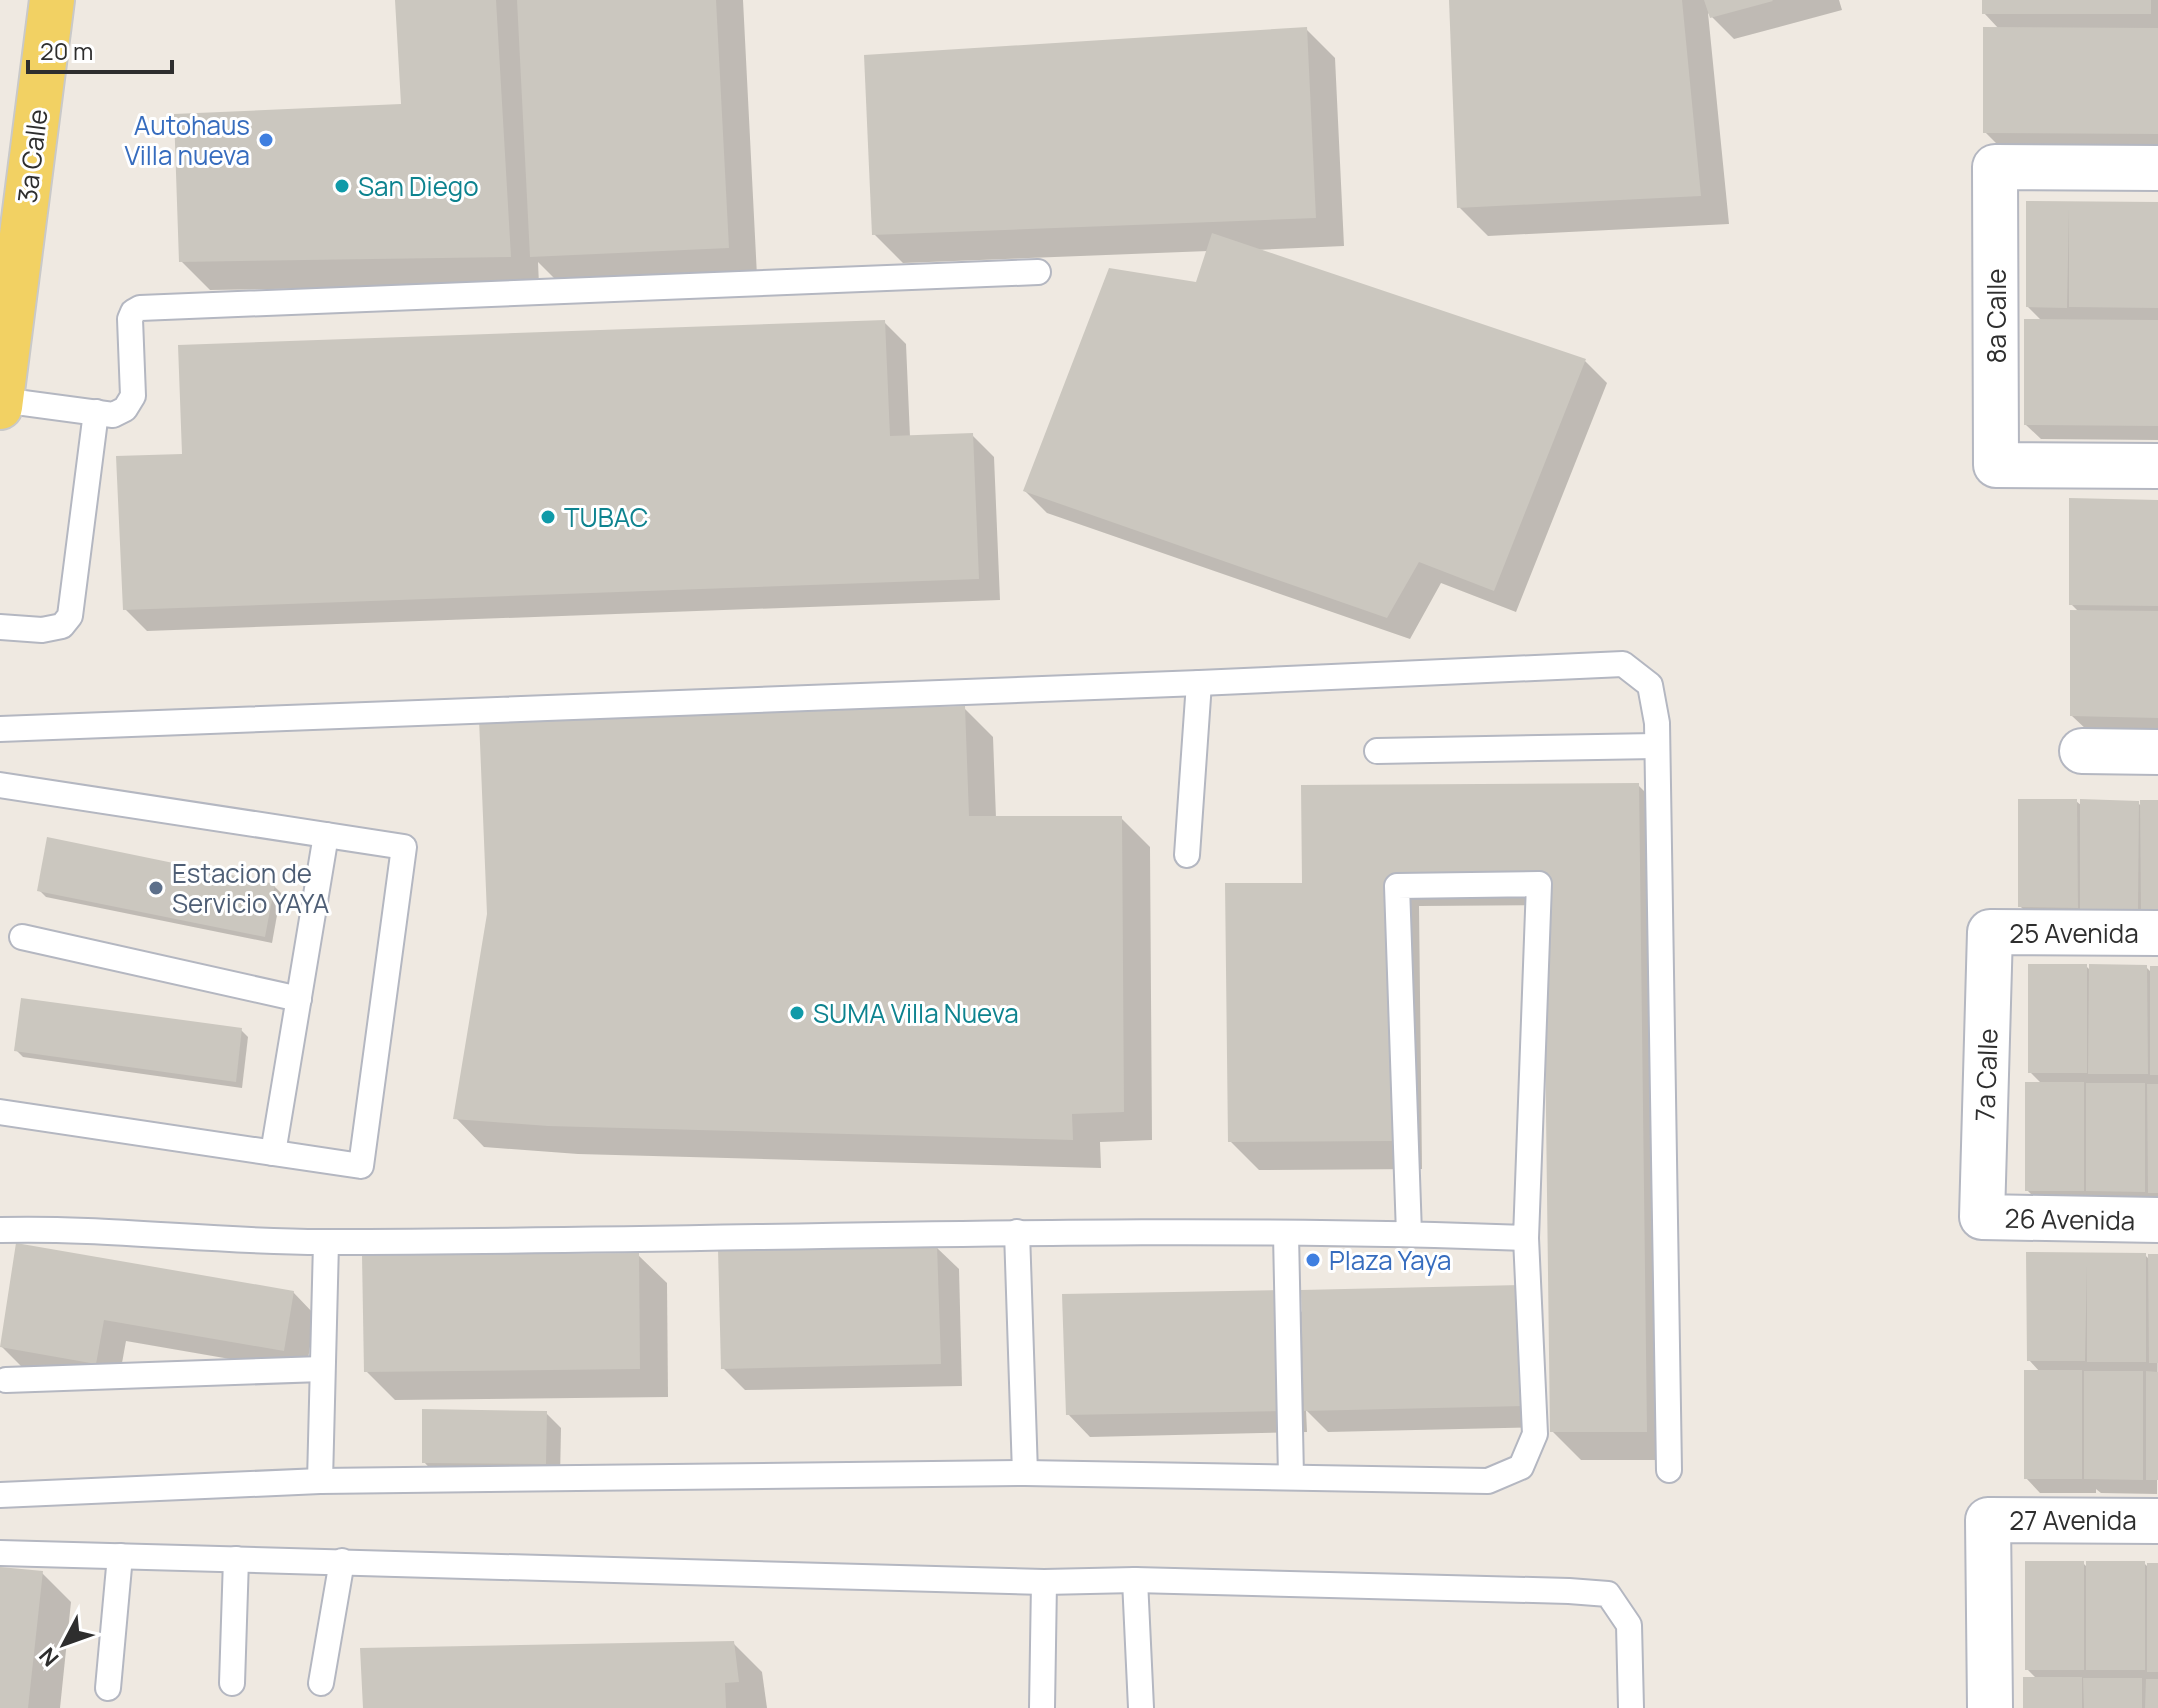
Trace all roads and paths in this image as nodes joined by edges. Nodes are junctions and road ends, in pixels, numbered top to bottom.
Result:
1 (52, 0) edge
2 (2158, 168) edge
3 (1038, 272) dead end
4 (1, 403) edge
5 (96, 412) junction
6 (2158, 466) edge
7 (0, 627) edge
8 (1199, 683) junction
9 (0, 729) edge
10 (1656, 746) junction
11 (1377, 751) dead end
12 (2082, 751) dead end
13 (2158, 752) edge
14 (0, 785) edge
15 (326, 835) junction
16 (1187, 855) dead end
17 (1990, 932) joint
18 (2158, 933) edge
19 (22, 937) dead end
20 (299, 999) junction
21 (0, 1112) edge
22 (273, 1153) junction
23 (1982, 1217) joint
24 (2158, 1220) edge
25 (0, 1230) edge
26 (1017, 1232) junction
27 (1286, 1234) junction
28 (1409, 1234) junction
29 (1526, 1238) junction
30 (326, 1243) junction
31 (322, 1369) junction
32 (6, 1380) dead end
33 (1669, 1470) dead end
34 (1025, 1473) junction
35 (1291, 1477) junction
36 (320, 1481) junction
37 (0, 1495) edge
38 (2158, 1521) edge
39 (0, 1553) edge
40 (120, 1556) junction
41 (236, 1559) junction
42 (342, 1561) junction
43 (1135, 1580) junction
44 (1044, 1582) junction
45 (232, 1683) dead end
46 (321, 1683) dead end
47 (108, 1688) dead end
48 (1042, 1708) edge
49 (1141, 1708) edge
50 (1631, 1708) edge
51 (1990, 1708) edge

1 - 4 main road, 3a Calle
2 - 6 street, 8a Calle
3 - 5 lane
4 - 5 lane
5 - 7 lane
8 - 9 lane
8 - 10 lane
8 - 16 lane
10 - 11 lane
10 - 33 lane
12 - 13 street
14 - 15 lane
15 - 20 lane
15 - 22 lane
17 - 18 street, 25 Avenida
17 - 23 street, 7a Calle
19 - 20 lane
20 - 22 lane
21 - 22 lane
23 - 24 street, 26 Avenida
25 - 30 lane
26 - 27 lane
26 - 30 lane
26 - 34 lane
27 - 28 lane
27 - 35 lane
28 - 29 lane
28 - 29 lane
29 - 35 lane
30 - 31 lane
31 - 32 lane
31 - 36 lane
34 - 35 lane
34 - 36 lane
36 - 37 lane
38 - 51 street, 27 Avenida
39 - 40 lane
40 - 41 lane
40 - 47 lane
41 - 42 lane
41 - 45 lane
42 - 44 lane
42 - 46 lane
43 - 44 lane
43 - 49 lane
43 - 50 lane
44 - 48 lane

